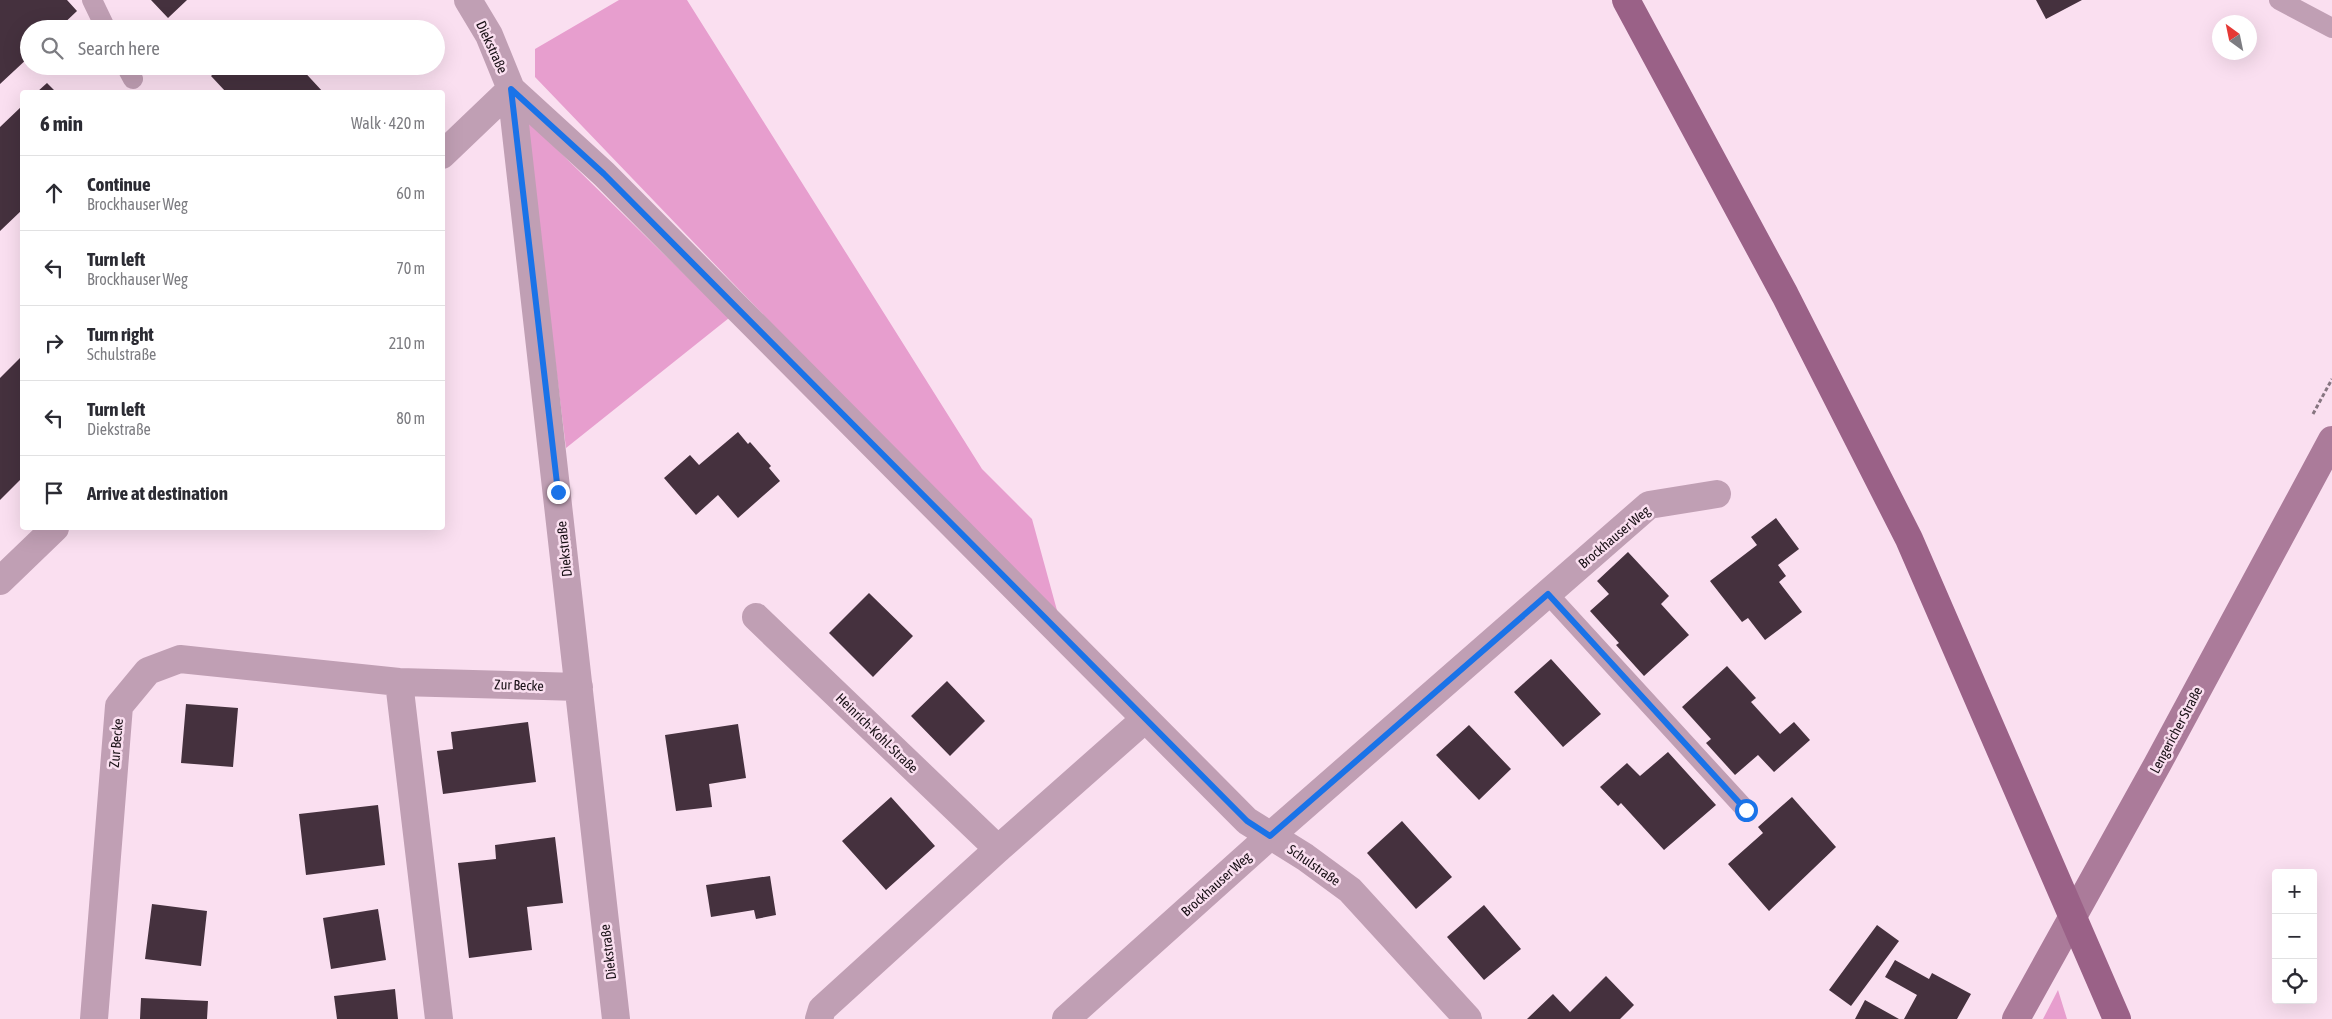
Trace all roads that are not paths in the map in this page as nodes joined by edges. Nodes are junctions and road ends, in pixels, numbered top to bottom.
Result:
1 (92, 0) edge
2 (468, 0) edge
3 (1626, 0) edge
4 (2279, 0) edge
5 (102, 20) edge
6 (2332, 28) edge
7 (511, 89) junction
8 (445, 152) edge
9 (2332, 440) edge
10 (1717, 494) dead end
11 (53, 530) edge
12 (0, 581) edge
13 (1548, 594) junction
14 (756, 617) dead end
15 (399, 682) junction
16 (579, 687) junction
17 (1146, 719) junction
18 (1746, 810) dead end
19 (1270, 836) junction
20 (998, 849) junction
21 (94, 1019) edge
22 (439, 1019) edge
23 (616, 1019) edge
24 (819, 1019) edge
25 (1066, 1019) edge
26 (1468, 1019) edge
27 (2016, 1019) edge
28 (2116, 1019) edge

1 - 5 lane
2 - 7 street, Diekstraße
3 - 28 main road
4 - 6 lane
7 - 8 street
7 - 16 street, Diekstraße
7 - 17 street, Schulstraße
9 - 27 main road, Lengericher Straße
10 - 13 street, Brockhauser Weg
11 - 12 street
13 - 18 lane
13 - 19 street, Brockhauser Weg
14 - 20 street, Heinrich-Kohl-Straße
15 - 16 street, Zur Becke
15 - 21 street, Zur Becke
15 - 22 street
16 - 23 street, Diekstraße
17 - 19 street, Schulstraße
17 - 20 street
19 - 25 street, Brockhauser Weg
19 - 26 street, Schulstraße
20 - 24 street

